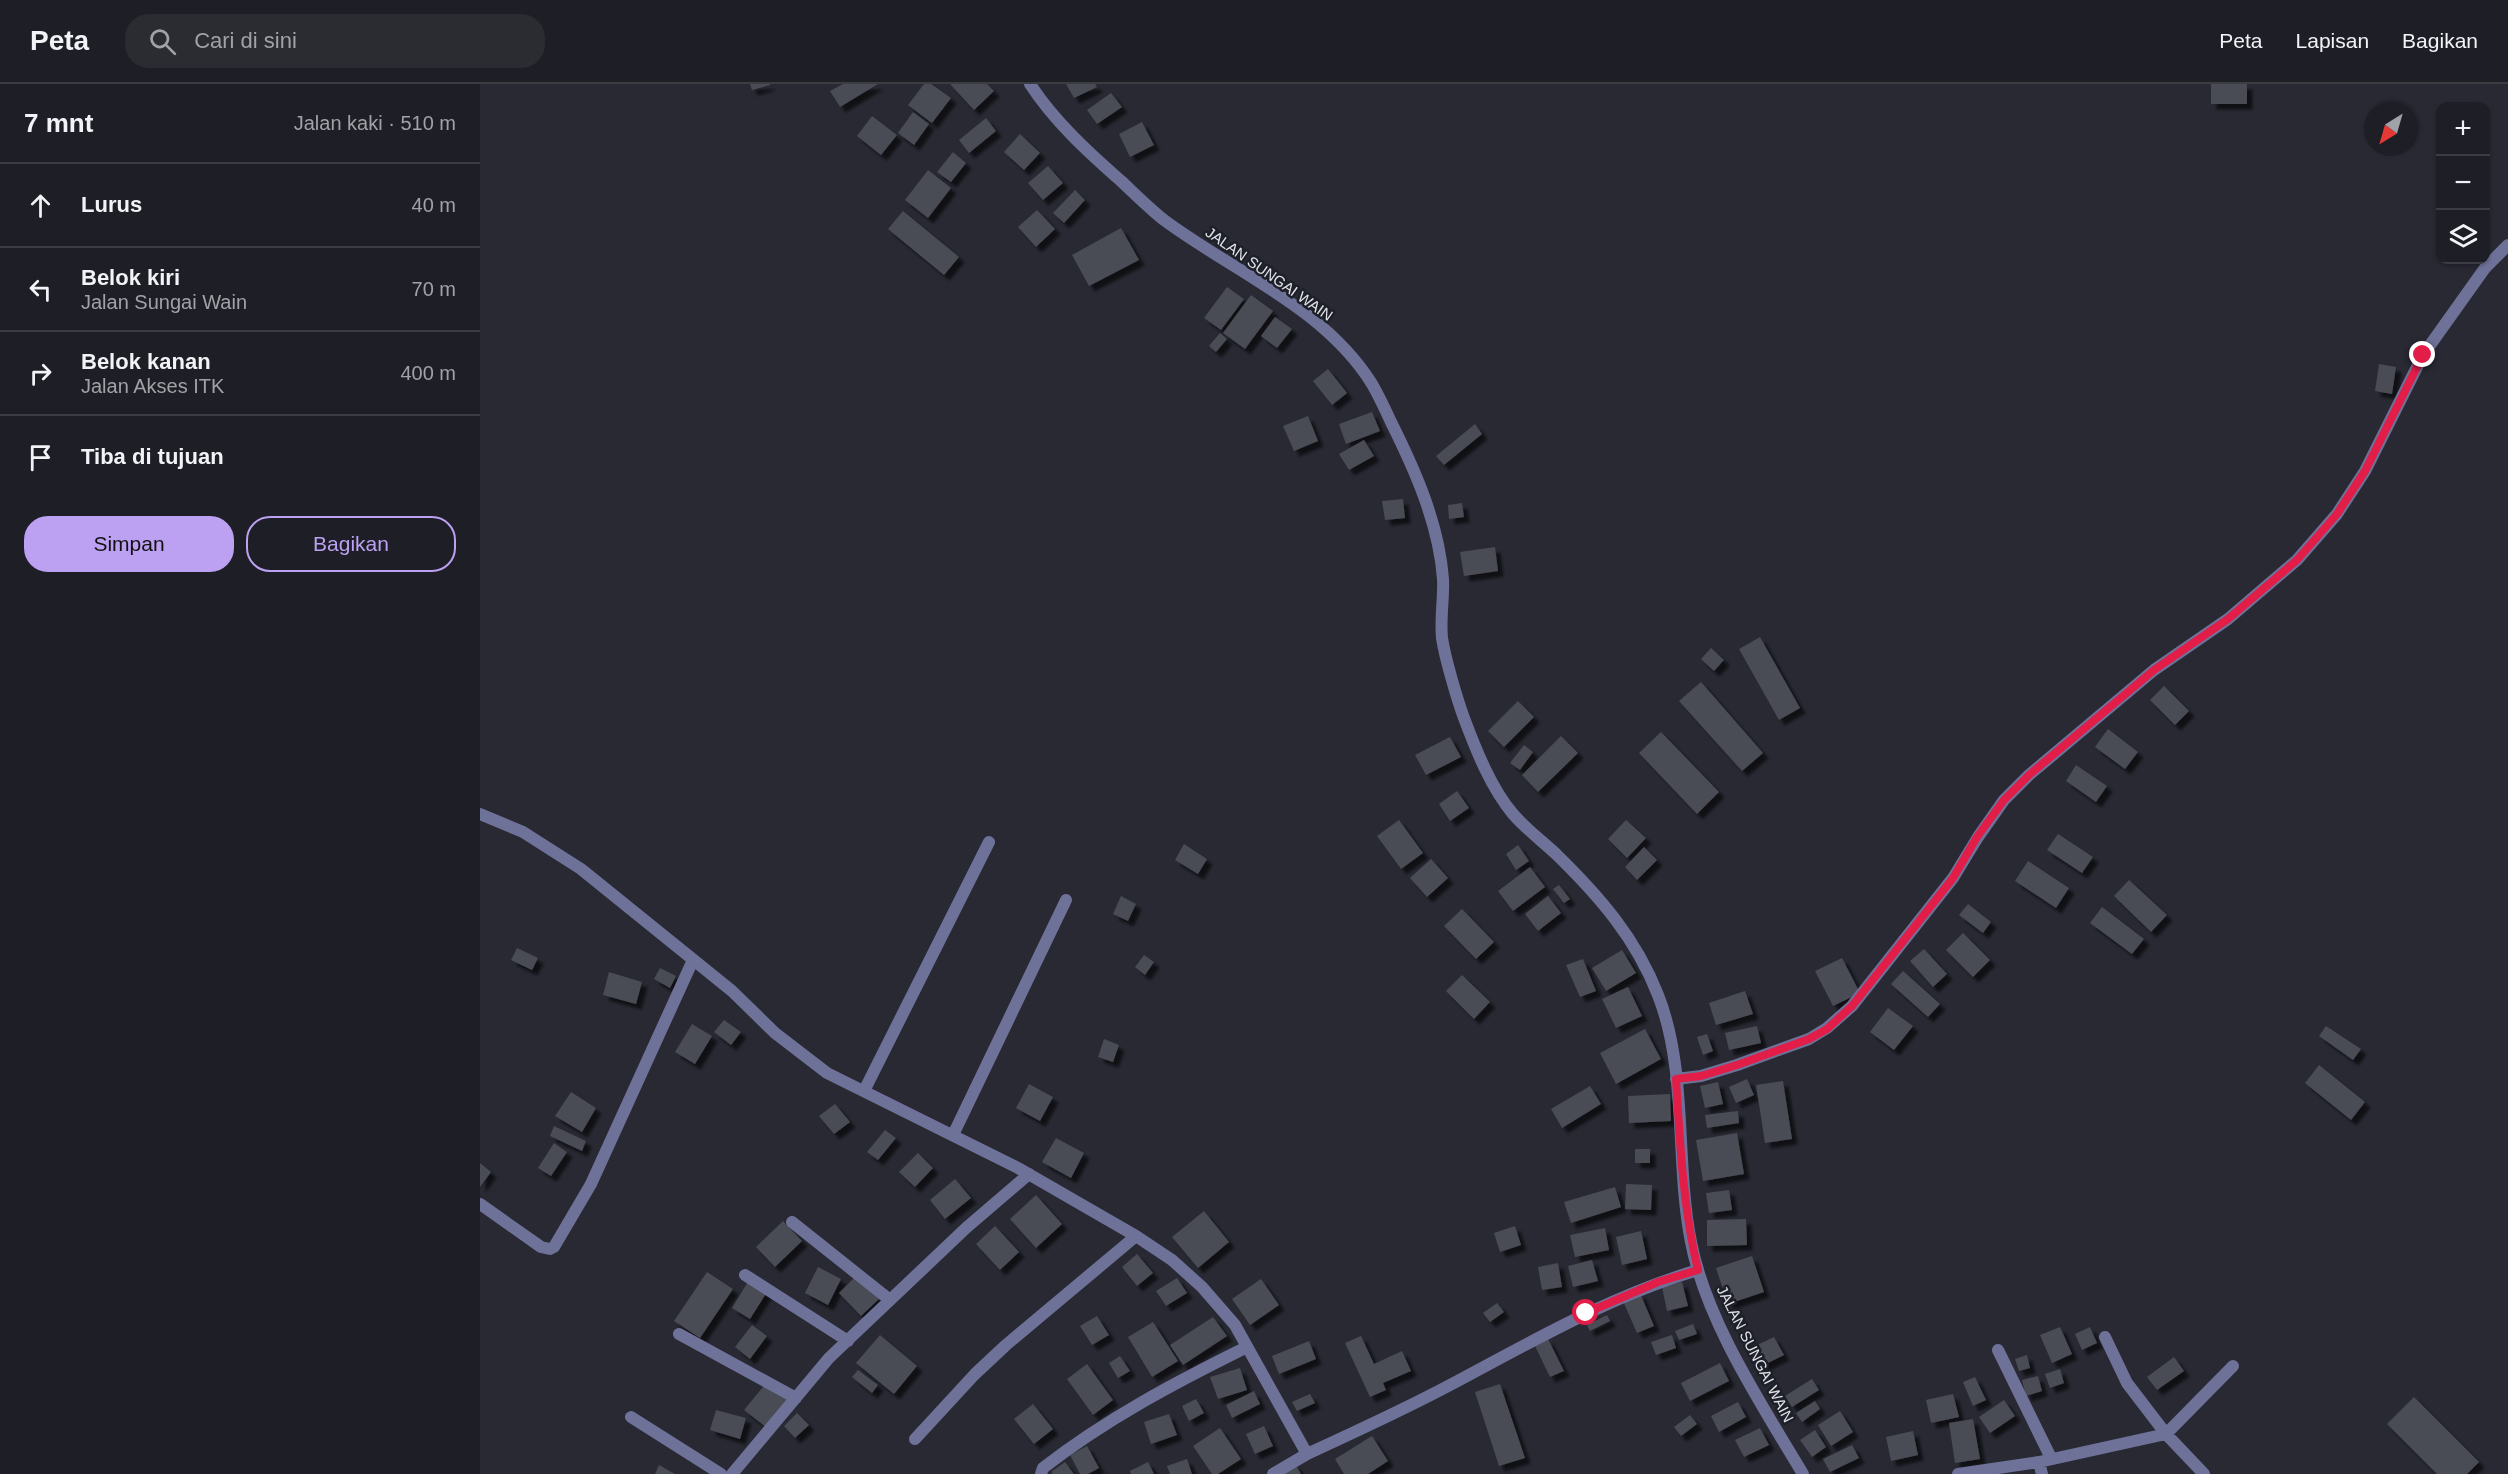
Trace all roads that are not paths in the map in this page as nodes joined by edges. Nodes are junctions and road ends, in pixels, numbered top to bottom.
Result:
1 (1030, 84) edge
2 (2508, 245) edge
3 (480, 814) edge
4 (989, 842) dead end
5 (1066, 900) dead end
6 (693, 960) junction
7 (1676, 1079) junction
8 (864, 1091) junction
9 (953, 1135) junction
10 (1029, 1174) junction
11 (480, 1204) edge
12 (792, 1222) dead end
13 (1136, 1236) junction
14 (1698, 1270) junction
15 (745, 1275) dead end
16 (890, 1300) junction
17 (679, 1334) dead end
18 (2104, 1337) dead end
19 (848, 1341) junction
20 (1247, 1347) junction
21 (1998, 1350) dead end
22 (2233, 1366) dead end
23 (796, 1398) junction
24 (631, 1417) dead end
25 (2166, 1434) junction
26 (915, 1440) dead end
27 (1307, 1454) junction
28 (2044, 1465) edge
29 (721, 1474) edge
30 (732, 1474) edge
31 (1041, 1474) edge
32 (1273, 1474) edge
33 (1803, 1474) edge
34 (1958, 1474) edge
35 (2204, 1474) edge

1 - 7 street, JALAN SUNGAI WAIN
2 - 7 street
3 - 6 street
4 - 8 street
5 - 9 street
6 - 8 street
6 - 11 street
7 - 14 street, JALAN SUNGAI WAIN
8 - 9 street
9 - 10 street
10 - 13 street
10 - 16 street
12 - 16 street
13 - 20 street
13 - 26 street
14 - 27 street
14 - 33 street, JALAN SUNGAI WAIN
15 - 19 street
16 - 19 street
17 - 23 street
18 - 25 street
19 - 23 street
20 - 27 street
20 - 31 street
21 - 28 street
22 - 25 street
23 - 30 street
24 - 29 street
25 - 28 street
25 - 35 street
27 - 32 street
28 - 34 street

